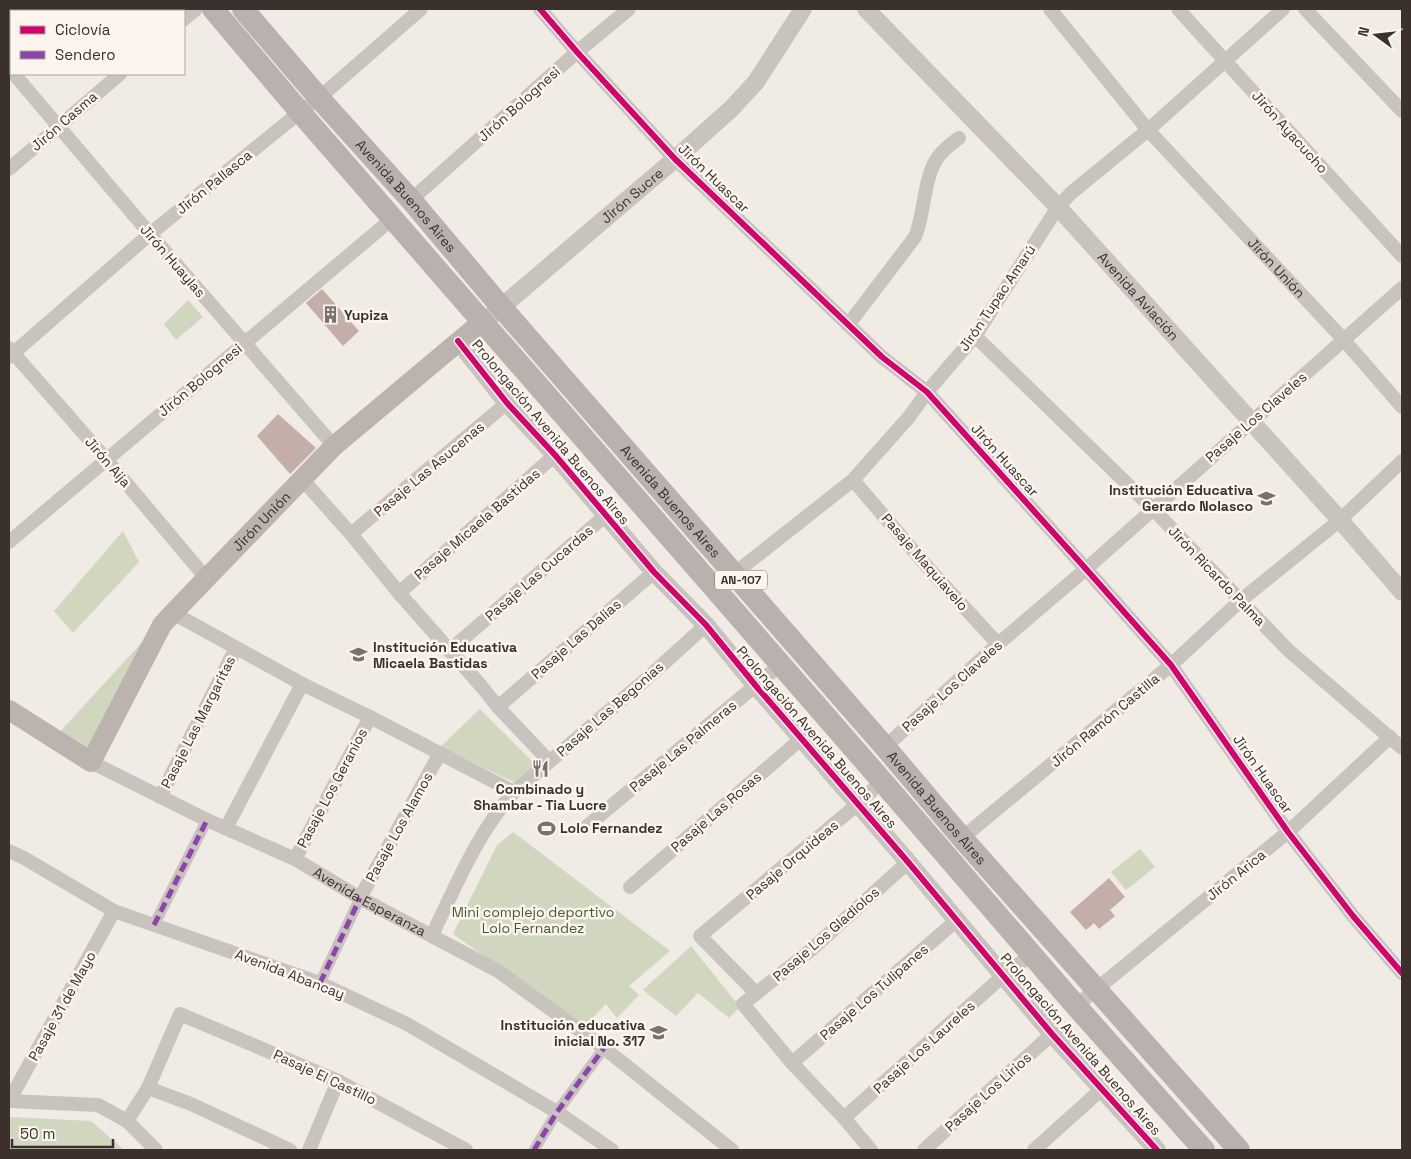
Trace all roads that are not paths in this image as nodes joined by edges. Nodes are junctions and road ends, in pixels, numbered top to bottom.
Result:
1 (196, 9) edge
2 (213, 9) edge
3 (243, 9) edge
4 (421, 9) edge
5 (540, 9) edge
6 (629, 9) edge
7 (804, 9) edge
8 (866, 9) edge
9 (1050, 9) edge
10 (1178, 9) edge
11 (1283, 9) edge
12 (1305, 9) edge
13 (185, 18) edge
14 (577, 52) junction
15 (1225, 60) junction
16 (15, 75) edge
17 (119, 75) edge
18 (319, 98) junction
19 (1402, 111) edge
20 (300, 112) junction
21 (58, 126) junction
22 (1148, 130) junction
23 (959, 138) dead end
24 (675, 159) junction
25 (9, 169) edge
26 (411, 200) junction
27 (1058, 207) junction
28 (393, 218) junction
29 (150, 234) junction
30 (1402, 256) edge
31 (1402, 288) edge
32 (502, 308) junction
33 (482, 322) junction
34 (848, 325) junction
35 (975, 336) junction
36 (1344, 340) junction
37 (244, 342) junction
38 (458, 342) junction
39 (10, 353) edge
40 (927, 392) junction
41 (507, 403) junction
42 (1402, 407) edge
43 (1250, 422) junction
44 (334, 446) junction
45 (555, 455) junction
46 (106, 459) junction
47 (1402, 461) edge
48 (302, 479) junction
49 (853, 480) junction
50 (1153, 509) junction
51 (606, 515) junction
52 (1340, 520) junction
53 (351, 534) junction
54 (9, 542) edge
55 (1086, 569) junction
56 (654, 572) junction
57 (735, 573) junction
58 (206, 578) junction
59 (716, 592) junction
60 (1402, 592) edge
61 (399, 593) junction
62 (1240, 600) junction
63 (173, 613) junction
64 (706, 625) junction
65 (998, 644) junction
66 (236, 648) junction
67 (450, 650) junction
68 (780, 665) junction
69 (1171, 665) junction
70 (302, 684) junction
71 (756, 686) junction
72 (498, 707) junction
73 (9, 710) edge
74 (370, 717) junction
75 (802, 738) junction
76 (1390, 738) junction
77 (885, 746) junction
78 (1402, 748) edge
79 (440, 753) junction
80 (90, 762) junction
81 (549, 762) junction
82 (882, 780) junction
83 (514, 792) junction
84 (160, 797) junction
85 (858, 804) junction
86 (207, 820) junction
87 (586, 827) dead end
88 (226, 828) junction
89 (1288, 832) junction
90 (962, 838) junction
91 (9, 851) edge
92 (295, 859) junction
93 (908, 862) junction
94 (630, 887) dead end
95 (360, 898) junction
96 (114, 911) junction
97 (957, 920) junction
98 (154, 925) junction
99 (432, 935) junction
100 (1032, 955) junction
101 (1402, 973) edge
102 (1004, 975) junction
103 (320, 983) junction
104 (1096, 989) junction
105 (756, 993) junction
106 (1076, 1006) junction
107 (1052, 1034) junction
108 (604, 1048) junction
109 (792, 1063) junction
110 (338, 1081) junction
111 (148, 1088) junction
112 (1103, 1088) junction
113 (9, 1101) edge
114 (557, 1112) junction
115 (844, 1118) junction
116 (127, 1121) junction
117 (314, 1149) edge
118 (1153, 1149) edge
119 (156, 1150) edge
120 (290, 1150) edge
121 (466, 1150) edge
122 (534, 1150) edge
123 (612, 1150) edge
124 (732, 1150) edge
125 (871, 1150) edge
126 (924, 1150) edge
127 (1034, 1150) edge
128 (1204, 1150) edge
129 (1239, 1150) edge

1 - 13 street
2 - 20 main road, Avenida Buenos Aires / AN-107
3 - 18 main road, Avenida Buenos Aires / AN-107
4 - 18 street, Jirón Pallasca
5 - 14 street, Jirón Huascar
6 - 14 street, Jirón Bolognesi
7 - 24 street, Jirón Sucre
8 - 27 street, Avenida Aviación
9 - 22 street, Jirón Unión
10 - 15 street, Jirón Ayacucho
11 - 15 street, Jirón Tupac Amarú
12 - 19 street
14 - 24 street, Jirón Huascar
14 - 26 street, Jirón Bolognesi
15 - 22 street, Jirón Tupac Amarú
15 - 30 street, Jirón Ayacucho
16 - 21 street, Jirón Huaylas
17 - 21 street, Jirón Casma
18 - 20 street, Jirón Pallasca
18 - 26 main road, Avenida Buenos Aires / AN-107
20 - 28 main road, Avenida Buenos Aires / AN-107
20 - 29 street, Jirón Pallasca
21 - 25 street, Jirón Casma
21 - 29 street, Jirón Huaylas
22 - 27 street, Jirón Tupac Amarú
22 - 36 street, Jirón Unión
23 - 34 street
24 - 32 street, Jirón Sucre
24 - 34 street, Jirón Huascar
26 - 32 main road, Avenida Buenos Aires / AN-107
27 - 35 street, Jirón Tupac Amarú
27 - 43 street, Avenida Aviación
28 - 33 main road, Avenida Buenos Aires / AN-107
28 - 37 street, Jirón Bolognesi
29 - 37 street, Jirón Huaylas
29 - 39 street, Jirón Pallasca
31 - 36 street, Pasaje Los Claveles
32 - 33 street, Jirón Sucre
32 - 57 main road, Avenida Buenos Aires / AN-107
33 - 38 main road, Jirón Unión
33 - 59 main road, Avenida Buenos Aires / AN-107
34 - 40 street, Jirón Huascar
35 - 40 street, Jirón Tupac Amarú
35 - 50 street, Jirón Ricardo Palma
36 - 42 street, Jirón Unión
36 - 43 street, Pasaje Los Claveles
37 - 44 street, Jirón Huaylas
37 - 46 street, Jirón Bolognesi
38 - 41 street, Prolongación Avenida Buenos Aires
38 - 44 main road, Jirón Unión
39 - 46 street, Jirón Aija
40 - 49 street, Jirón Tupac Amarú
40 - 55 street, Jirón Huascar
41 - 45 street, Prolongación Avenida Buenos Aires
41 - 53 street, Pasaje Las Asucenas
43 - 50 street, Pasaje Los Claveles
43 - 52 street, Avenida Aviación
44 - 48 main road, Jirón Unión
45 - 51 street, Prolongación Avenida Buenos Aires
45 - 61 street, Pasaje Micaela Bastidas
46 - 54 street, Jirón Bolognesi
46 - 58 street, Jirón Aija
47 - 52 street, Jirón Ramón Castilla
48 - 53 street
48 - 58 main road, Jirón Unión
49 - 57 street, Jirón Tupac Amarú
49 - 65 street, Pasaje Maquiavelo
50 - 55 street, Pasaje Los Claveles
50 - 62 street, Jirón Ricardo Palma
51 - 56 street, Prolongación Avenida Buenos Aires
51 - 67 street, Pasaje Las Cucardas
52 - 60 street, Avenida Aviación
52 - 62 street, Jirón Ramón Castilla
53 - 61 street
55 - 65 street, Pasaje Los Claveles
55 - 69 street, Jirón Huascar
56 - 64 street, Prolongación Avenida Buenos Aires
56 - 72 street, Pasaje Las Dalias
57 - 59 street, Jirón Tupac Amarú
57 - 77 main road, Avenida Buenos Aires / AN-107
58 - 63 main road, Jirón Unión
59 - 68 main road, Avenida Buenos Aires / AN-107
61 - 67 street
62 - 69 street, Jirón Ramón Castilla
62 - 76 street, Jirón Ricardo Palma
63 - 66 street
63 - 80 main road, Jirón Unión
64 - 71 street, Prolongación Avenida Buenos Aires
64 - 81 street, Pasaje Las Begonias
65 - 77 street, Pasaje Los Claveles
66 - 70 street
66 - 84 street, Pasaje Las Margaritas
67 - 72 street
68 - 71 street, Pasaje Las Palmeras
68 - 82 main road, Avenida Buenos Aires / AN-107
69 - 89 street, Jirón Huascar
69 - 90 street, Jirón Ramón Castilla
70 - 74 street
70 - 88 street
71 - 75 street, Prolongación Avenida Buenos Aires
71 - 87 street, Pasaje Las Palmeras
72 - 81 street
73 - 80 main road, Avenida Esperanza
74 - 79 street
74 - 92 street, Pasaje Los Geranios
75 - 85 street, Prolongación Avenida Buenos Aires
75 - 94 street, Pasaje Las Rosas
76 - 78 street, Jirón Ricardo Palma
76 - 89 street, Jirón Arica
77 - 90 main road, Avenida Buenos Aires / AN-107
79 - 83 street
79 - 95 street, Pasaje Los Alamos
80 - 84 street, Avenida Esperanza
81 - 83 street, Pasaje Las Begonias
82 - 85 street, Pasaje Orquideas
82 - 100 main road, Avenida Buenos Aires / AN-107
83 - 99 street, Pasaje Las Begonias
84 - 86 street, Avenida Esperanza
85 - 93 street, Prolongación Avenida Buenos Aires
85 - 105 street, Pasaje Orquideas
86 - 88 street, Avenida Esperanza
86 - 98 street
88 - 92 street, Avenida Esperanza
89 - 101 street, Jirón Huascar
89 - 104 street, Jirón Arica
90 - 104 main road, Avenida Buenos Aires / AN-107
91 - 96 street, Avenida Abancay
92 - 95 street, Avenida Esperanza
93 - 97 street, Prolongación Avenida Buenos Aires
93 - 105 street, Pasaje Los Gladiolos
95 - 99 street, Avenida Esperanza
95 - 103 street, Pasaje Los Alamos
96 - 98 street, Avenida Abancay
96 - 113 street, Pasaje 31 de Mayo
97 - 102 street, Prolongación Avenida Buenos Aires
97 - 109 street, Pasaje Los Tulipanes
98 - 103 street, Avenida Abancay
99 - 108 street, Avenida Esperanza
100 - 102 street, Pasaje Los Laureles
100 - 106 main road, Avenida Buenos Aires / AN-107
102 - 107 street, Prolongación Avenida Buenos Aires
102 - 115 street, Pasaje Los Laureles
103 - 114 street, Avenida Abancay
104 - 106 street, Jirón Arica
104 - 129 main road, Avenida Buenos Aires / AN-107
105 - 109 street, Pasaje Los Gladiolos
106 - 128 main road, Avenida Buenos Aires / AN-107
107 - 112 street, Prolongación Avenida Buenos Aires
107 - 126 street, Pasaje Los Lirios
108 - 114 street
108 - 124 street, Avenida Esperanza
109 - 115 street
110 - 111 street, Pasaje El Castillo
110 - 117 street
110 - 121 street, Pasaje El Castillo
111 - 116 street
111 - 120 street
112 - 118 street, Prolongación Avenida Buenos Aires
112 - 127 street
113 - 116 street
114 - 122 street
114 - 123 street, Avenida Abancay
115 - 125 street
116 - 119 street

